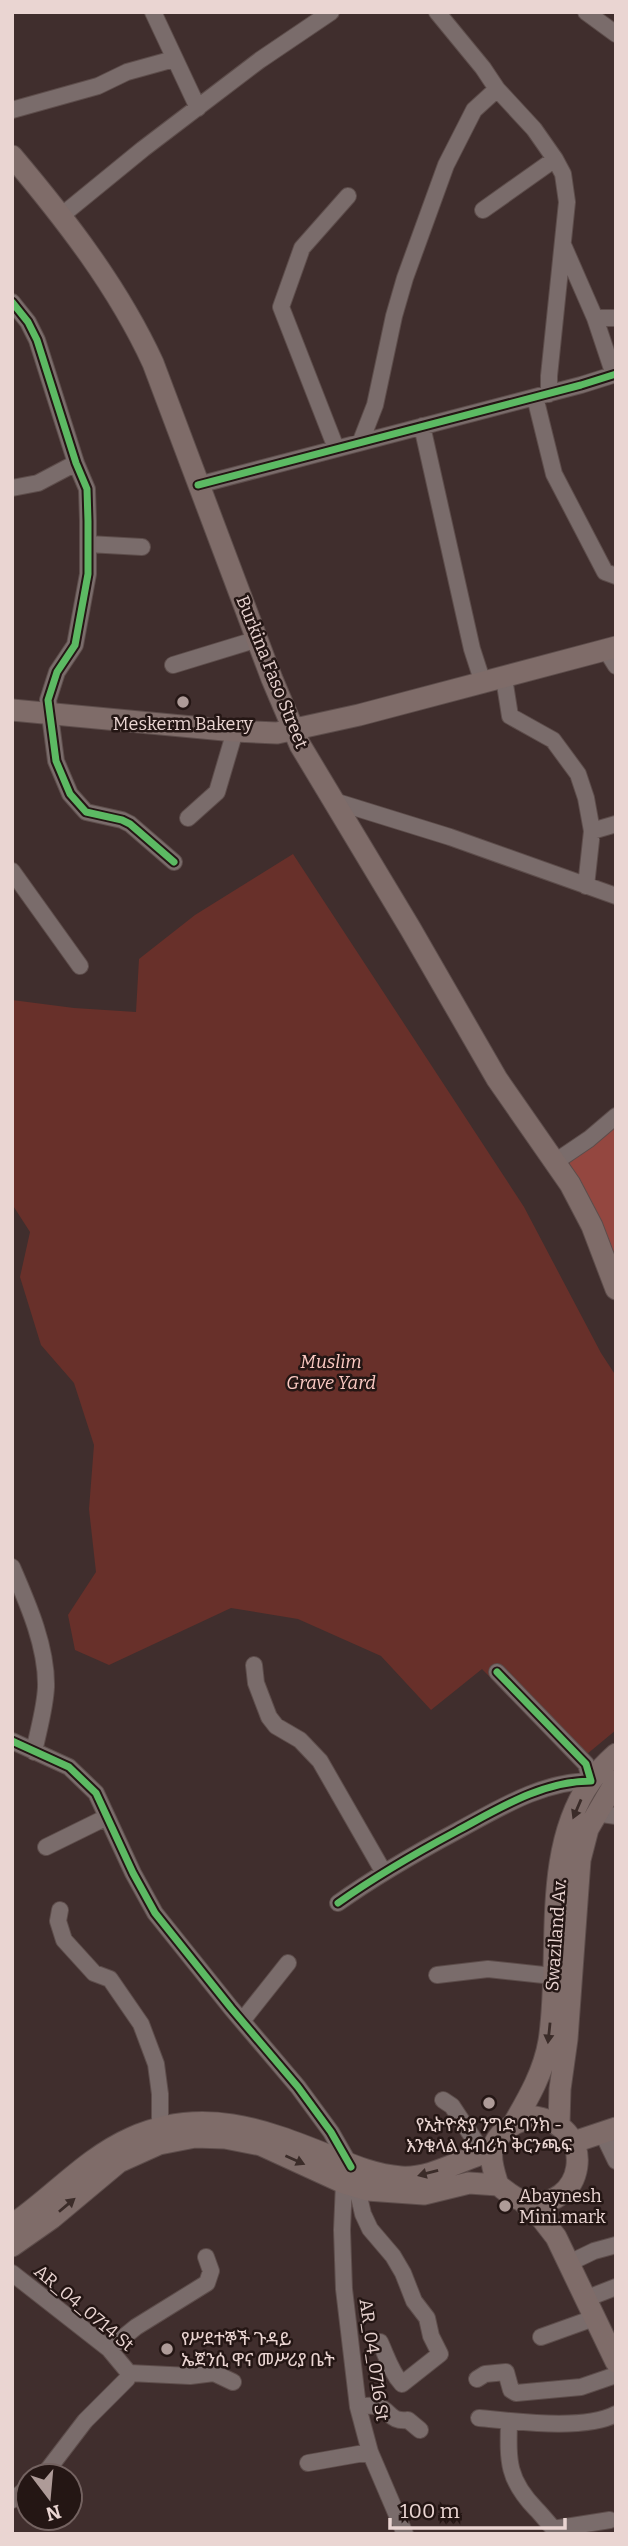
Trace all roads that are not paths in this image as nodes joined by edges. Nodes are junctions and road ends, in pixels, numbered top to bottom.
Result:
1 (153, 12) edge
2 (331, 12) edge
3 (437, 12) edge
4 (586, 12) edge
5 (616, 34) edge
6 (174, 59) junction
7 (497, 89) junction
8 (198, 108) junction
9 (12, 110) edge
10 (555, 159) junction
11 (14, 162) edge
12 (348, 196) dead end
13 (483, 210) dead end
14 (61, 216) junction
15 (564, 246) junction
16 (12, 302) edge
17 (595, 318) junction
18 (616, 318) edge
19 (615, 374) edge
20 (542, 396) junction
21 (422, 426) junction
22 (361, 442) junction
23 (336, 448) junction
24 (76, 463) junction
25 (198, 485) junction
26 (12, 488) edge
27 (88, 544) junction
28 (142, 547) dead end
29 (616, 576) edge
30 (258, 639) junction
31 (612, 654) edge
32 (173, 665) dead end
33 (493, 681) junction
34 (12, 710) edge
35 (48, 713) junction
36 (235, 731) junction
37 (293, 731) junction
38 (334, 801) junction
39 (188, 818) dead end
40 (616, 824) edge
41 (592, 831) junction
42 (174, 862) dead end
43 (12, 871) edge
44 (586, 886) junction
45 (616, 896) edge
46 (80, 967) dead end
47 (616, 1116) edge
48 (555, 1162) junction
49 (616, 1289) edge
50 (12, 1567) edge
51 (254, 1665) dead end
52 (497, 1672) dead end
53 (12, 1741) edge
54 (34, 1752) junction
55 (616, 1754) edge
56 (591, 1781) junction
57 (616, 1781) edge
58 (606, 1815) edge
59 (107, 1817) junction
60 (46, 1847) dead end
61 (383, 1871) junction
62 (338, 1903) dead end
63 (60, 1910) dead end
64 (288, 1963) dead end
65 (437, 1975) dead end
66 (554, 1976) junction
67 (242, 2021) junction
68 (443, 2100) dead end
69 (514, 2123) junction
70 (559, 2124) junction
71 (160, 2128) junction
72 (609, 2130) edge
73 (574, 2142) junction
74 (488, 2152) junction
75 (616, 2161) edge
76 (351, 2179) junction
77 (498, 2185) junction
78 (568, 2188) junction
79 (523, 2202) junction
80 (12, 2225) edge
81 (556, 2237) junction
82 (616, 2245) edge
83 (12, 2246) edge
84 (206, 2257) dead end
85 (567, 2264) junction
86 (12, 2273) edge
87 (616, 2287) edge
88 (585, 2299) junction
89 (594, 2318) junction
90 (541, 2337) dead end
91 (380, 2342) dead end
92 (109, 2349) junction
93 (616, 2362) edge
94 (616, 2375) edge
95 (128, 2376) junction
96 (477, 2379) dead end
97 (233, 2382) dead end
98 (358, 2407) junction
99 (616, 2414) edge
100 (479, 2418) dead end
101 (509, 2421) junction
102 (420, 2430) dead end
103 (370, 2452) junction
104 (54, 2462) edge
105 (309, 2463) dead end
106 (610, 2520) dead end
107 (556, 2531) edge
108 (405, 2534) edge

1 - 6 street
2 - 8 street
3 - 7 street
4 - 5 street
6 - 8 street
6 - 9 street
7 - 10 street
7 - 22 street
8 - 14 street
10 - 13 street
10 - 15 street
11 - 14 main road, Burkina Faso Street
12 - 23 street
14 - 25 main road, Burkina Faso Street
15 - 17 street
15 - 20 street
16 - 24 street
17 - 18 street
17 - 19 street
19 - 20 street
20 - 21 street
20 - 29 street
21 - 22 street
21 - 33 street
22 - 23 street
23 - 25 street
24 - 26 street
24 - 27 street
25 - 30 main road, Burkina Faso Street
27 - 28 street
27 - 35 street
30 - 32 street
30 - 37 main road, Burkina Faso Street
31 - 33 main road
33 - 37 main road
33 - 41 street
34 - 35 main road
35 - 36 main road
35 - 42 street
36 - 37 main road
36 - 39 street
37 - 38 main road, Burkina Faso Street
38 - 44 street
38 - 48 main road, Burkina Faso Street
40 - 41 street
41 - 44 street
43 - 46 street
44 - 45 street
47 - 48 street
48 - 49 main road, Burkina Faso Street
50 - 54 street
51 - 61 street
52 - 56 street
53 - 54 street
54 - 59 street
55 - 56 main road, Swaziland Av.
56 - 61 street
56 -> 66 main road, Swaziland Av.
57 - 58 main road, Swaziland Av.
58 - 70 main road, Swaziland Av.
59 - 60 street
59 - 67 street
61 - 62 street
63 - 71 street
64 - 67 street
65 - 66 street
66 -> 69 main road, Swaziland Av.
67 - 76 street
68 - 74 street
69 - 70 main road
69 - 74 main road
70 - 73 main road
71 - 76 main road
71 - 80 main road
72 - 73 main road
72 - 75 street
73 - 78 main road
74 -> 76 main road
74 - 77 main road
76 - 77 main road
83 -> 76 main road
76 - 91 street
76 - 98 street, AR_04_0716 St
77 - 79 main road
78 - 79 main road
78 - 81 main road
79 - 81 main road
81 - 85 main road
82 - 85 street
84 - 92 street
85 - 88 main road
86 - 92 street, AR_04_0714 St
87 - 88 street
88 - 89 main road
89 - 90 street
89 - 93 main road
92 - 95 street, AR_04_0714 St
94 - 96 street
95 - 97 street, AR_04_0714 St
95 - 104 street
98 - 102 street
98 - 103 street, AR_04_0716 St
99 - 101 street
100 - 101 street
101 - 107 street
103 - 105 street
103 - 108 street, AR_04_0716 St
106 - 107 street

